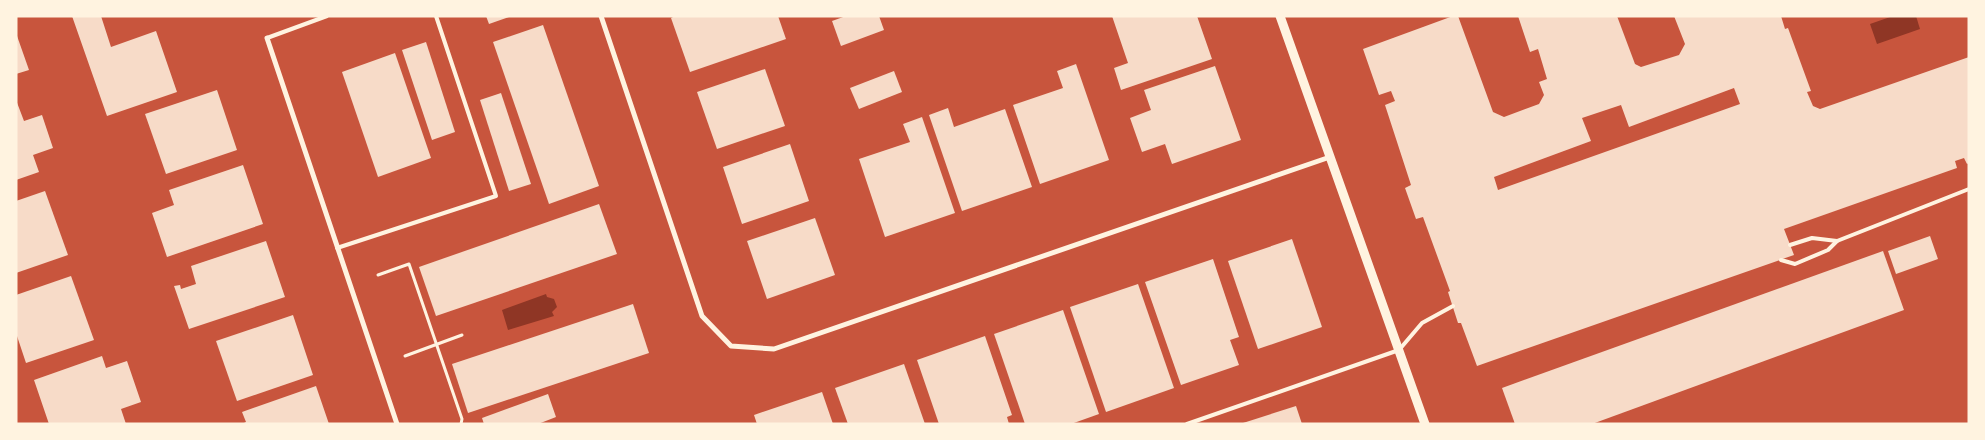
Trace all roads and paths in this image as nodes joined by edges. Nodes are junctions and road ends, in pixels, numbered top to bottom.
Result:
1 (327, 16) edge
2 (436, 16) edge
3 (601, 16) edge
4 (1280, 16) edge
5 (267, 38) joint
6 (1330, 157) junction
7 (1969, 189) edge
8 (1837, 241) junction
9 (1790, 245) dead end
10 (337, 248) junction
11 (1781, 260) dead end
12 (378, 275) dead end
13 (1453, 306) dead end
14 (462, 335) dead end
15 (436, 344) junction
16 (1398, 350) junction
17 (405, 356) dead end
18 (396, 424) edge
19 (461, 424) edge
20 (1187, 424) edge
21 (1426, 424) edge

1 - 5 lane
2 - 10 lane
3 - 6 street
4 - 6 street
5 - 10 street
6 - 16 street
7 - 8 lane
8 - 9 lane
8 - 11 lane
10 - 18 street
12 - 15 path
13 - 16 lane
14 - 15 path
15 - 17 path
15 - 19 path
16 - 20 lane
16 - 21 street

